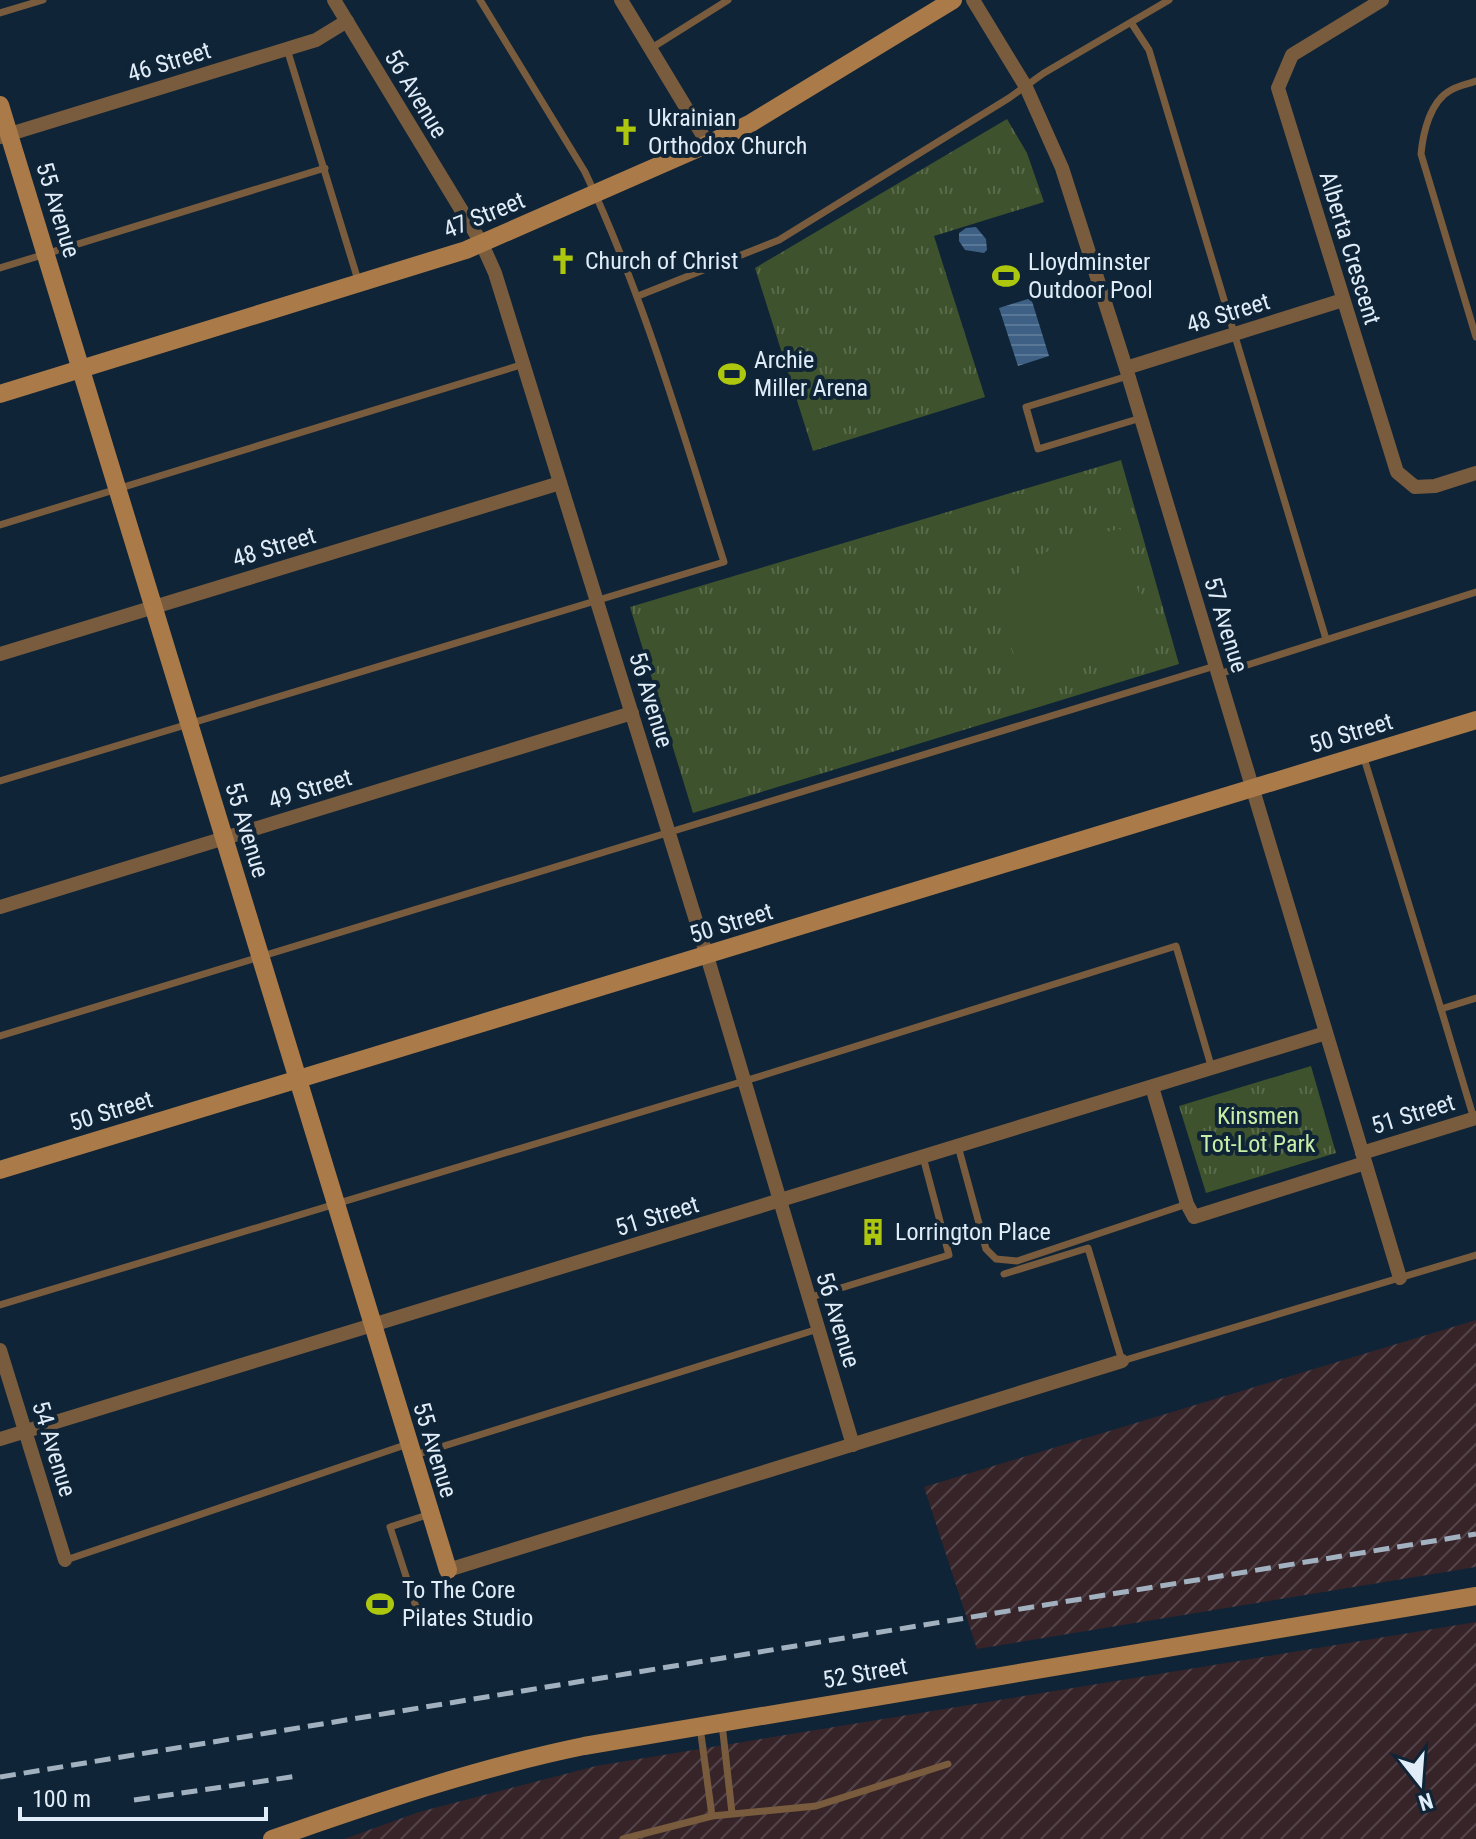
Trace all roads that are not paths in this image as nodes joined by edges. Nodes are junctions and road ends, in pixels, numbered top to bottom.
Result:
1 (43, 0) edge
2 (334, 0) edge
3 (480, 0) edge
4 (621, 0) edge
5 (728, 0) edge
6 (953, 0) edge
7 (973, 0) edge
8 (1169, 0) edge
9 (1382, 0) edge
10 (0, 13) edge
11 (347, 21) junction
12 (1132, 24) junction
13 (287, 49) junction
14 (650, 49) junction
15 (1476, 81) edge
16 (1026, 87) junction
17 (0, 105) edge
18 (4, 136) edge
19 (708, 144) junction
20 (325, 168) junction
21 (595, 194) junction
22 (482, 244) junction
23 (46, 254) junction
24 (0, 268) edge
25 (360, 284) junction
26 (638, 296) junction
27 (1343, 300) junction
28 (1236, 333) junction
29 (1476, 337) edge
30 (524, 364) junction
31 (83, 369) junction
32 (1127, 372) junction
33 (0, 394) edge
34 (1141, 418) junction
35 (1476, 473) edge
36 (560, 483) junction
37 (118, 489) junction
38 (0, 525) edge
39 (1476, 592) edge
40 (597, 600) junction
41 (154, 607) junction
42 (1326, 639) junction
43 (0, 654) edge
44 (1217, 670) junction
45 (632, 713) junction
46 (1476, 720) edge
47 (189, 723) junction
48 (1363, 755) junction
49 (0, 781) edge
50 (1253, 788) junction
51 (669, 832) junction
52 (224, 838) junction
53 (0, 907) edge
54 (707, 956) junction
55 (261, 958) junction
56 (1476, 998) edge
57 (1441, 1009) junction
58 (1326, 1033) junction
59 (0, 1036) edge
60 (1212, 1069) junction
61 (299, 1079) junction
62 (744, 1081) junction
63 (1152, 1087) junction
64 (1475, 1118) edge
65 (958, 1146) junction
66 (923, 1157) junction
67 (1364, 1158) junction
68 (0, 1170) edge
69 (779, 1201) junction
70 (335, 1203) junction
71 (1187, 1204) junction
72 (1476, 1255) edge
73 (1004, 1274) dead end
74 (1400, 1278) junction
75 (808, 1298) junction
76 (0, 1305) edge
77 (372, 1326) junction
78 (818, 1329) junction
79 (0, 1350) edge
80 (1122, 1361) junction
81 (25, 1432) junction
82 (0, 1439) edge
83 (853, 1445) junction
84 (410, 1450) junction
85 (430, 1514) junction
86 (65, 1560) joint
87 (448, 1570) joint
88 (1476, 1596) edge
89 (418, 1613) dead end
90 (721, 1721) junction
91 (700, 1725) junction
92 (948, 1764) dead end
93 (732, 1813) junction
94 (712, 1816) junction
95 (655, 1829) junction
96 (272, 1839) edge
97 (623, 1839) edge
98 (658, 1839) edge

1 - 10 lane
2 - 11 street, 56 Avenue
3 - 21 lane
4 - 14 street
5 - 14 lane
6 - 19 street, 47 Street
7 - 16 street, 57 Avenue
8 - 12 lane
9 - 27 street, Alberta Crescent
11 - 13 street, 46 Street
11 - 22 street, 56 Avenue
12 - 16 lane
12 - 28 lane
13 - 18 street, 46 Street
13 - 20 lane
14 - 19 street
15 - 29 lane
16 - 26 lane
16 - 32 street, 57 Avenue
17 - 18 street, 55 Avenue
18 - 23 street, 55 Avenue
19 - 21 street, 47 Street
20 - 23 lane
20 - 25 lane
21 - 22 street, 47 Street
21 - 26 lane
22 - 25 street, 47 Street
22 - 30 street, 56 Avenue
23 - 24 lane
23 - 31 street, 55 Avenue
25 - 31 street, 47 Street
26 - 40 lane
27 - 28 street, 48 Street
27 - 35 street, Alberta Crescent
28 - 32 street, 48 Street
28 - 42 lane
30 - 36 street, 56 Avenue
30 - 37 lane
31 - 33 street, 47 Street
31 - 37 street, 55 Avenue
32 - 34 street, 57 Avenue
32 - 34 lane
34 - 44 street, 57 Avenue
36 - 40 street, 56 Avenue
36 - 41 street, 48 Street
37 - 38 lane
37 - 41 street, 55 Avenue
39 - 42 lane
40 - 45 street, 56 Avenue
40 - 47 lane
41 - 43 street, 48 Street
41 - 47 street, 55 Avenue
42 - 44 lane
44 - 50 street, 57 Avenue
44 - 51 lane
45 - 51 street, 56 Avenue
45 - 52 street, 49 Street
46 - 48 street, 50 Street
47 - 49 lane
47 - 52 street, 55 Avenue
48 - 50 street, 50 Street
48 - 57 lane
50 - 54 street, 50 Street
50 - 58 street, 57 Avenue
51 - 54 street, 56 Avenue
51 - 55 lane
52 - 53 street, 49 Street
52 - 55 street, 55 Avenue
54 - 61 street, 50 Street
54 - 62 street, 56 Avenue
55 - 59 lane
55 - 61 street, 55 Avenue
56 - 57 lane
57 - 64 lane
58 - 60 street, 51 Street
58 - 67 street, 57 Avenue
60 - 62 lane
60 - 63 street, 51 Street
61 - 68 street, 50 Street
61 - 70 street, 55 Avenue
62 - 69 street, 56 Avenue
62 - 70 lane
63 - 65 street, 51 Street
63 - 71 street
64 - 67 street, 51 Street
65 - 66 street, 51 Street
65 - 71 lane
66 - 69 street, 51 Street
66 - 75 lane
67 - 71 street, 51 Street
67 - 74 street, 57 Avenue
69 - 75 street, 56 Avenue
69 - 77 street, 51 Street
70 - 76 lane
70 - 77 street, 55 Avenue
72 - 74 lane
73 - 80 lane
74 - 80 lane
75 - 78 street, 56 Avenue
77 - 81 street, 51 Street
77 - 84 street, 55 Avenue
78 - 83 street, 56 Avenue
78 - 84 lane
79 - 81 street, 54 Avenue
80 - 83 street
81 - 82 street, 51 Street
81 - 86 street, 54 Avenue
83 - 87 street
84 - 85 street, 55 Avenue
84 - 86 lane
85 - 87 street, 55 Avenue
85 - 89 lane
88 - 90 street, 52 Street
90 - 91 street, 52 Street
90 - 93 lane
91 - 94 lane
91 - 96 street, 52 Street
92 - 93 lane
93 - 94 lane
94 - 95 lane
95 - 97 lane
95 - 98 lane

